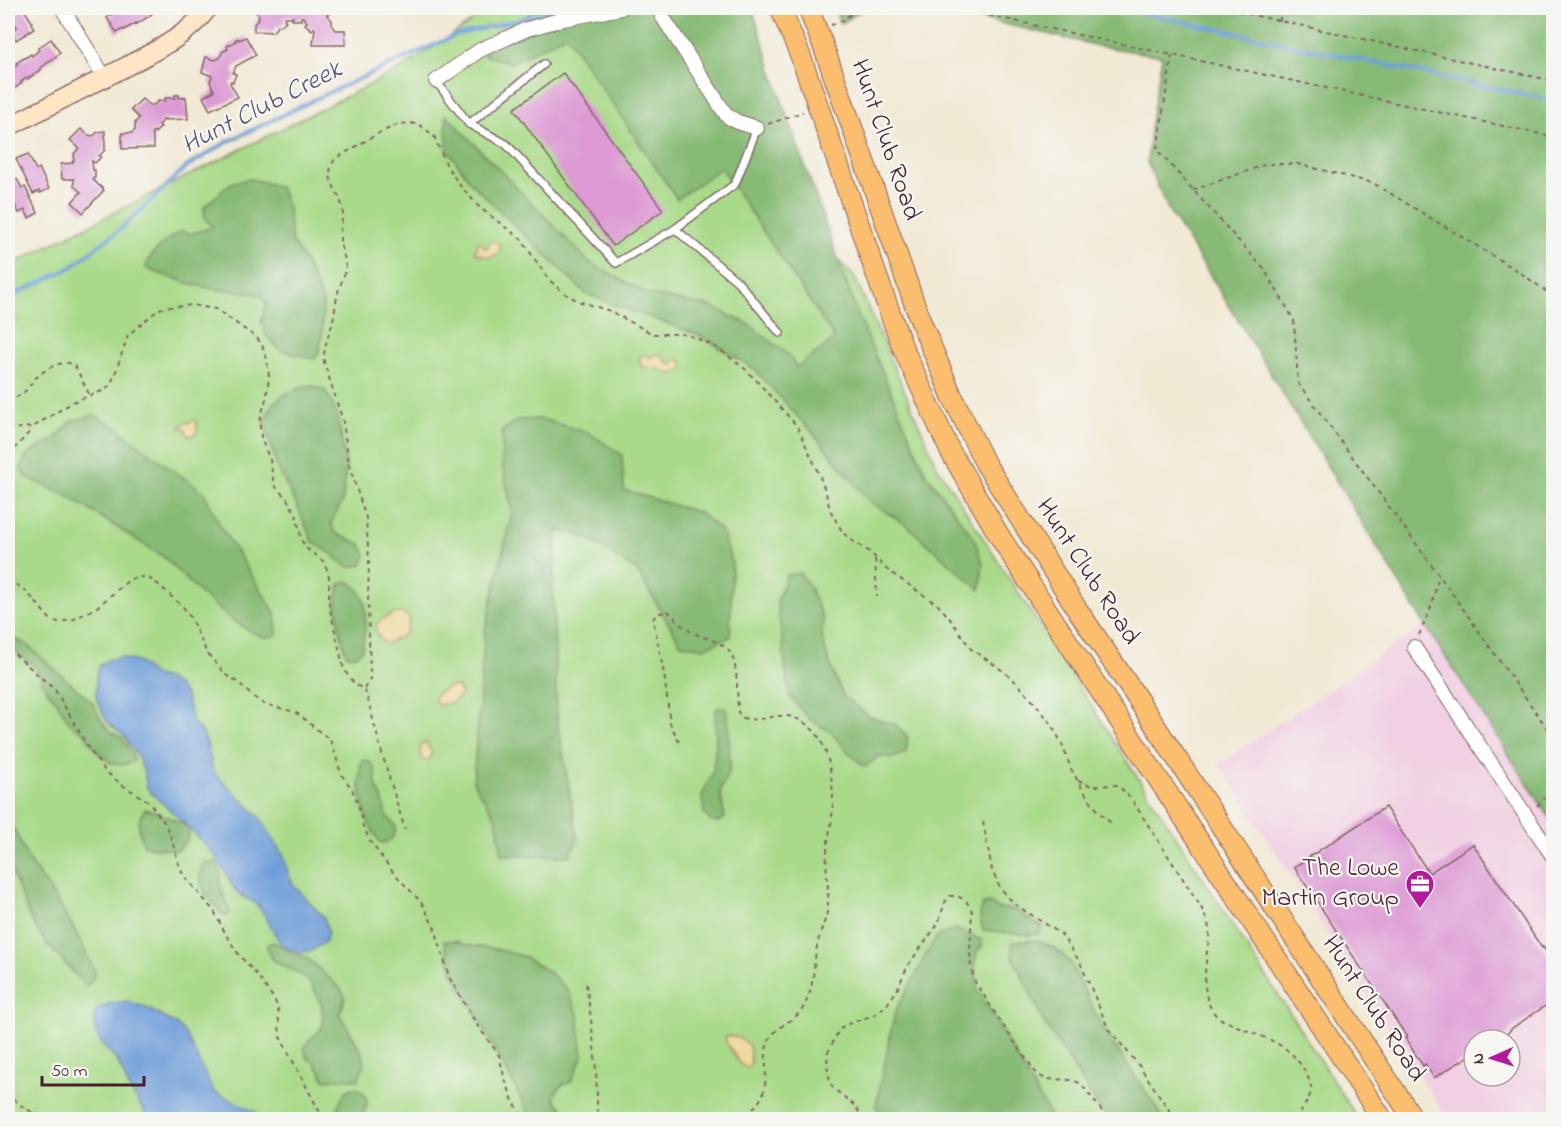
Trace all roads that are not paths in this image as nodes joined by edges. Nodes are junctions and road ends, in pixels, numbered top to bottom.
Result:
1 (62, 8) edge
2 (208, 8) edge
3 (621, 8) edge
4 (659, 8) edge
5 (780, 8) edge
6 (808, 8) edge
7 (544, 64) dead end
8 (105, 78) junction
9 (436, 81) joint
10 (469, 123) junction
11 (8, 127) edge
12 (757, 128) joint
13 (675, 229) junction
14 (780, 333) dead end
15 (1414, 647) road end
16 (1554, 858) edge
17 (1383, 1119) edge
18 (1414, 1119) edge

1 - 8 street
2 - 8 street
3 - 9 street
4 - 12 street
5 - 17 main road, Hunt Club Road
6 - 18 main road, Hunt Club Road
7 - 10 lane
8 - 11 street
9 - 10 lane
10 - 13 lane
12 - 13 lane
13 - 14 lane
15 - 16 street

